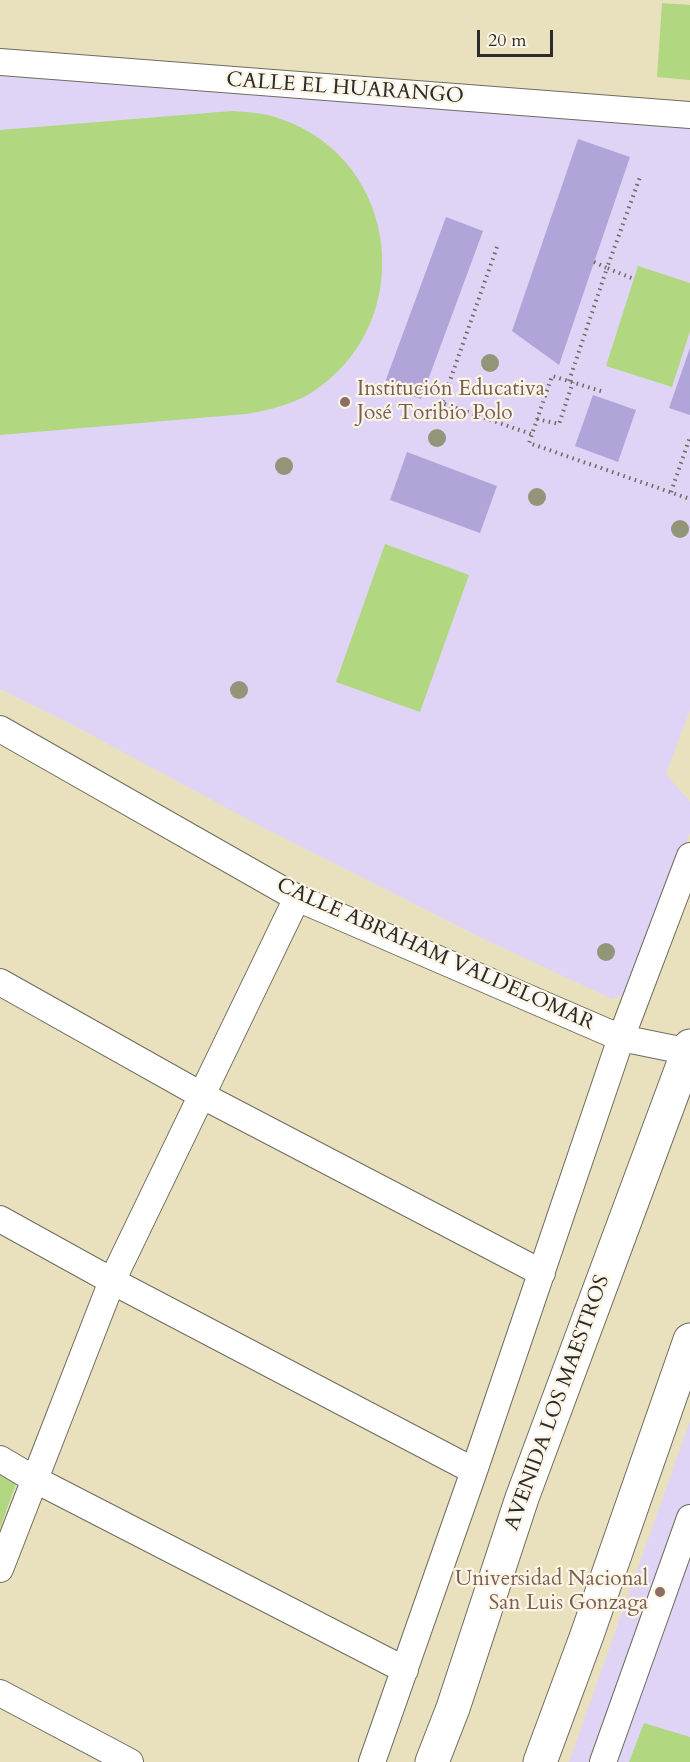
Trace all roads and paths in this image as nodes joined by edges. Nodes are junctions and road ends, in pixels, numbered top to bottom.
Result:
1 (0, 62) edge
2 (690, 115) edge
3 (640, 177) dead end
4 (498, 247) dead end
5 (594, 262) dead end
6 (607, 268) junction
7 (634, 279) dead end
8 (571, 382) junction
9 (601, 391) dead end
10 (537, 418) junction
11 (531, 434) junction
12 (690, 437) edge
13 (671, 492) junction
14 (690, 499) edge
15 (0, 729) edge
16 (690, 855) edge
17 (297, 898) junction
18 (0, 982) edge
19 (621, 1038) junction
20 (689, 1050) edge
21 (203, 1096) junction
22 (0, 1219) edge
23 (542, 1273) junction
24 (112, 1281) junction
25 (690, 1340) edge
26 (0, 1459) edge
27 (474, 1471) junction
28 (34, 1479) junction
29 (690, 1518) edge
30 (0, 1569) edge
31 (405, 1670) junction
32 (0, 1693) edge
33 (130, 1762) edge
34 (372, 1762) edge
35 (432, 1762) edge
36 (540, 1762) edge
37 (603, 1762) edge

1 - 2 street, CALLE EL HUARANGO
3 - 6 path
4 - 11 path
5 - 6 path
6 - 7 path
6 - 8 path
8 - 9 path
8 - 10 path
8 - 10 path
10 - 11 path
11 - 13 path
12 - 13 path
13 - 14 path
15 - 17 street, CALLE ABRAHAM VALDELOMAR
16 - 19 street
17 - 19 street, CALLE ABRAHAM VALDELOMAR
17 - 21 street
18 - 21 street
19 - 20 street, CALLE ABRAHAM VALDELOMAR
19 - 23 street
20 - 35 highway, AVENIDA LOS MAESTROS
21 - 23 street
21 - 24 street
22 - 24 street
23 - 27 street
24 - 27 street
24 - 28 street
25 - 36 highway
26 - 28 street
27 - 31 street
28 - 30 street
28 - 31 street
29 - 37 street
31 - 34 street
32 - 33 street

